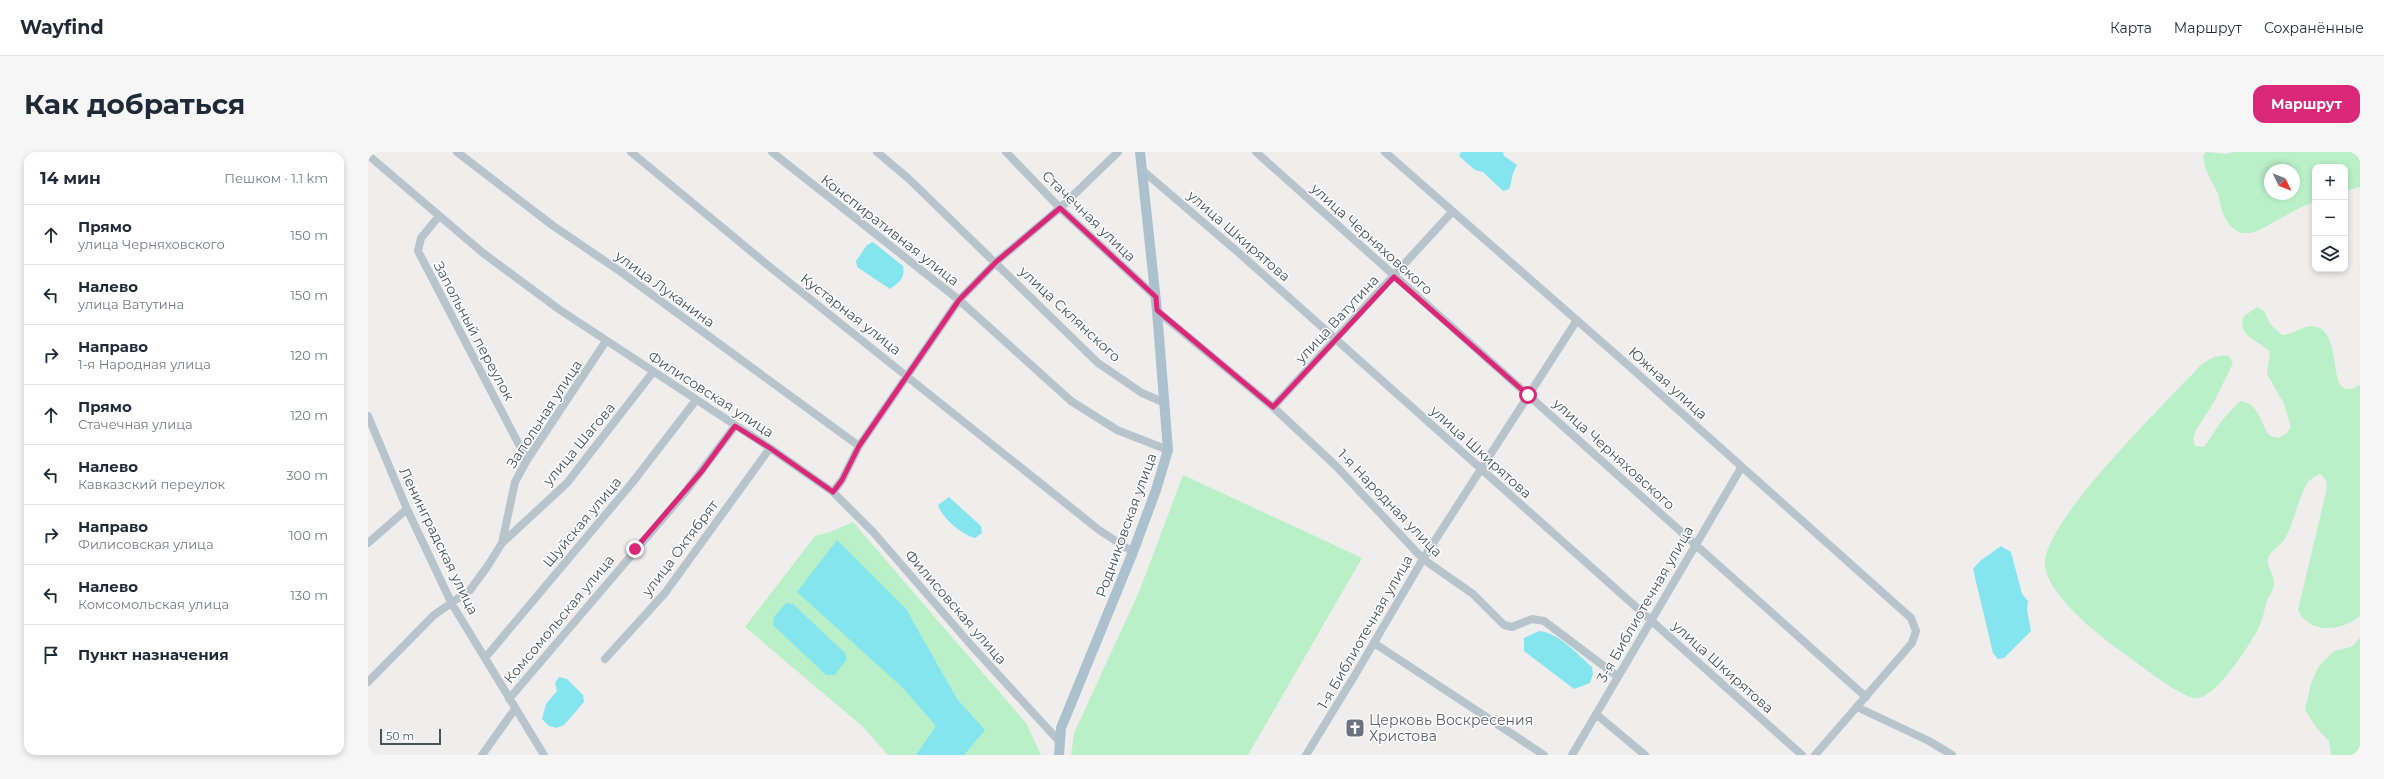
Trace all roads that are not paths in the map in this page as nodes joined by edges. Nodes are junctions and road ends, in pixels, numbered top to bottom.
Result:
1 (457, 152) edge
2 (631, 152) edge
3 (772, 152) edge
4 (877, 152) edge
5 (1006, 152) edge
6 (1118, 152) edge
7 (1140, 152) edge
8 (1256, 152) edge
9 (1385, 152) edge
10 (368, 155) edge
11 (1142, 170) junction
12 (1060, 208) junction
13 (1452, 212) junction
14 (440, 216) junction
15 (996, 262) junction
16 (1394, 277) junction
17 (1156, 297) junction
18 (959, 300) junction
19 (1157, 310) junction
20 (1577, 320) junction
21 (1336, 340) junction
22 (606, 341) junction
23 (653, 372) junction
24 (908, 376) junction
25 (1528, 395) junction
26 (696, 400) junction
27 (1165, 403) junction
28 (1273, 407) junction
29 (368, 416) edge
30 (735, 426) junction
31 (859, 446) junction
32 (770, 448) junction
33 (1168, 450) junction
34 (527, 460) junction
35 (1741, 468) junction
36 (1480, 469) junction
37 (833, 492) junction
38 (407, 510) junction
39 (368, 542) edge
40 (502, 543) junction
41 (1695, 544) junction
42 (1133, 552) junction
43 (1423, 559) junction
44 (452, 604) junction
45 (1651, 621) junction
46 (1374, 643) junction
47 (485, 658) junction
48 (605, 659) dead end
49 (1616, 676) junction
50 (368, 682) edge
51 (1866, 697) junction
52 (509, 698) junction
53 (1857, 707) junction
54 (515, 709) junction
55 (1596, 714) junction
56 (1059, 741) junction
57 (482, 755) edge
58 (544, 755) edge
59 (1059, 755) edge
60 (1306, 755) edge
61 (1544, 755) edge
62 (1572, 755) edge
63 (1645, 755) edge
64 (1802, 755) edge
65 (1815, 755) edge
66 (1952, 755) edge

1 - 31 street, улица Луканина
2 - 24 street, Кустарная улица
3 - 18 street, Конспиративная улица
4 - 15 street, улица Склянского
5 - 12 street, Стачечная улица
6 - 12 street
7 - 11 main road, Родниковская улица
8 - 16 street, улица Черняховского
9 - 13 street, Южная улица
10 - 14 street, Филисовская улица
11 - 17 main road, Родниковская улица
11 - 21 street, улица Шкирятова
12 - 15 street
12 - 17 street, Стачечная улица
13 - 16 street, улица Ватутина
13 - 20 street, Южная улица
14 - 22 street, Филисовская улица
14 - 34 street, Запольный переулок
15 - 18 street
15 - 27 street, улица Склянского
16 - 21 street, улица Ватутина
16 - 25 street, улица Черняховского
17 - 19 main road, Родниковская улица
18 - 24 street
18 - 33 street, Конспиративная улица
19 - 27 main road, Родниковская улица
19 - 28 street, 1-я Народная улица
20 - 25 street, 1-я Библиотечная улица
20 - 35 street, Южная улица
21 - 28 street, улица Ватутина
21 - 36 street, улица Шкирятова
22 - 23 street, Филисовская улица
22 - 34 street, Запольная улица
23 - 26 street, Филисовская улица
23 - 40 street, улица Шагова
24 - 31 street
24 - 42 street, Кустарная улица
25 - 36 street, 1-я Библиотечная улица
25 - 41 street, улица Черняховского
26 - 30 street, Филисовская улица
26 - 47 street, Шуйская улица
27 - 33 main road, Родниковская улица
28 - 43 street, 1-я Народная улица
29 - 38 street, Ленинградская улица
30 - 32 street, Филисовская улица
30 - 52 street, Комсомольская улица
31 - 37 street
32 - 37 street, Филисовская улица
32 - 48 street, улица Октябрят
33 - 42 main road, Родниковская улица
34 - 40 street, Запольная улица
35 - 41 street, 3-я Библиотечная улица
35 - 51 street, Южная улица
36 - 43 street, 1-я Библиотечная улица
36 - 45 street, улица Шкирятова
37 - 56 street, Филисовская улица
38 - 39 street
38 - 44 street, Ленинградская улица
40 - 44 street, Запольная улица
41 - 45 street, 3-я Библиотечная улица
41 - 51 street, улица Черняховского
42 - 56 main road, Родниковская улица
43 - 46 street, 1-я Библиотечная улица
43 - 49 street, 1-я Народная улица
44 - 47 street, Ленинградская улица
44 - 50 street, Запольная улица
45 - 49 street, 3-я Библиотечная улица
45 - 64 street, улица Шкирятова
46 - 60 street, 1-я Библиотечная улица
46 - 61 street
47 - 52 street, Ленинградская улица
49 - 55 street, 3-я Библиотечная улица
51 - 53 street
52 - 54 street, Ленинградская улица
53 - 65 street
53 - 66 street
54 - 57 street
54 - 58 street, Ленинградская улица
55 - 62 street, 3-я Библиотечная улица
55 - 63 street
56 - 59 main road, Родниковская улица

